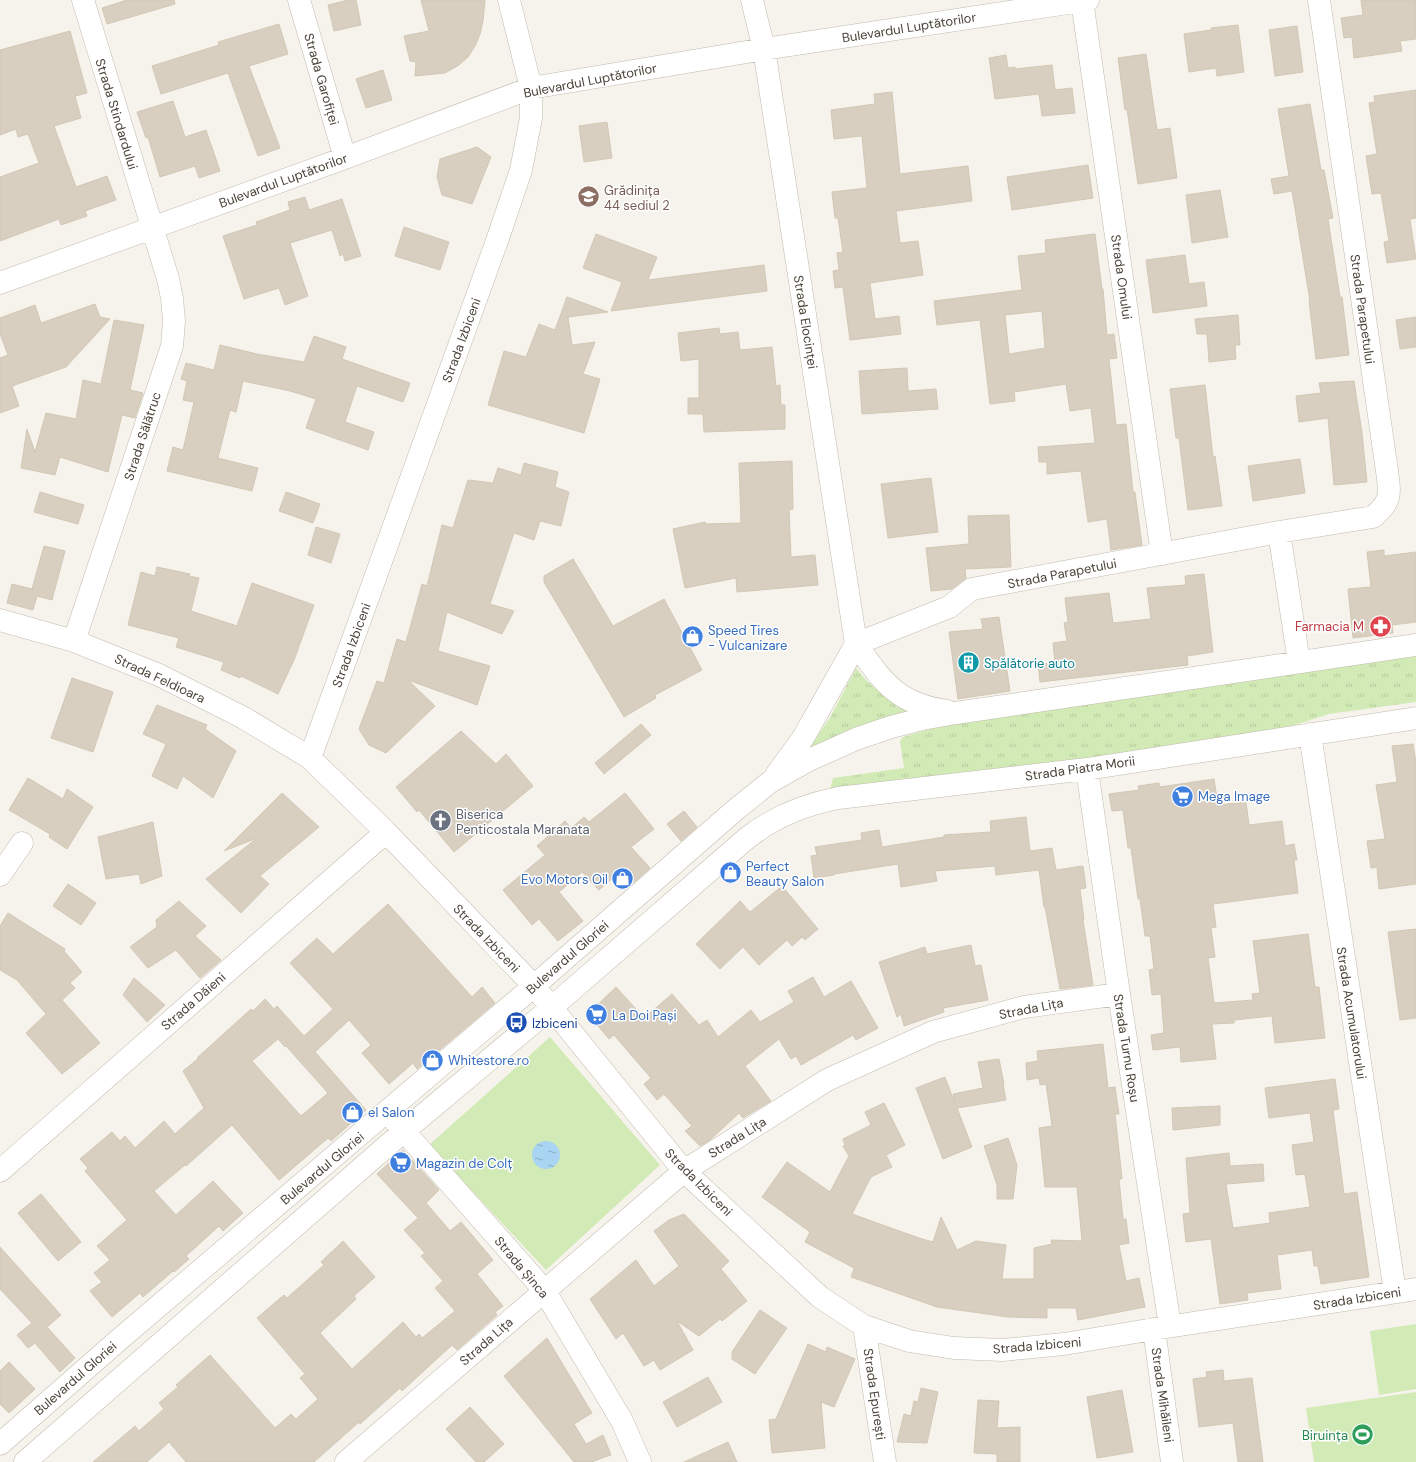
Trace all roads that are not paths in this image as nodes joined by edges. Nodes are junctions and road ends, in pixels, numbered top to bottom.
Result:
1 (83, 0) edge
2 (299, 0) edge
3 (509, 0) edge
4 (752, 0) edge
5 (1085, 0) edge
6 (1319, 0) edge
7 (981, 8) edge
8 (764, 49) junction
9 (531, 88) junction
10 (345, 158) junction
11 (151, 228) junction
12 (0, 283) edge
13 (1279, 532) junction
14 (1162, 554) junction
15 (0, 620) edge
16 (74, 641) junction
17 (856, 644) junction
18 (1416, 645) edge
19 (1299, 662) junction
20 (956, 713) junction
21 (1416, 718) edge
22 (1310, 734) junction
23 (310, 758) junction
24 (1087, 768) junction
25 (770, 782) junction
26 (780, 816) junction
27 (386, 832) junction
28 (22, 843) dead end
29 (0, 875) edge
30 (534, 986) junction
31 (1119, 994) junction
32 (552, 1008) junction
33 (387, 1112) junction
34 (404, 1131) junction
35 (0, 1170) edge
36 (684, 1171) junction
37 (1416, 1289) edge
38 (544, 1290) junction
39 (1395, 1292) junction
40 (864, 1326) junction
41 (1162, 1328) junction
42 (0, 1444) edge
43 (25, 1462) edge
44 (346, 1462) edge
45 (640, 1462) edge
46 (885, 1462) edge
47 (1172, 1462) edge

1 - 11 street, Strada Stindardului
2 - 10 street, Strada Garofiței
3 - 9 street, Strada Izbiceni
4 - 8 street, Strada Elocinței
5 - 7 street, Bulevardul Luptătorilor
5 - 14 street, Strada Omului
6 - 13 street, Strada Parapetului
7 - 8 street, Bulevardul Luptătorilor
8 - 9 street, Bulevardul Luptătorilor
8 - 17 street, Strada Elocinței
9 - 10 street, Bulevardul Luptătorilor
9 - 23 street, Strada Izbiceni
10 - 11 street, Bulevardul Luptătorilor
11 - 12 street, Bulevardul Luptătorilor
11 - 16 street, Strada Sălătruc
13 - 14 street, Strada Parapetului
13 - 19 street
14 - 17 street, Strada Parapetului
15 - 16 street, Strada Feldioara
16 - 23 street, Strada Feldioara
17 - 20 street
17 - 25 street
18 - 19 street
19 - 20 street
20 - 25 street
21 - 22 street, Strada Piatra Morii
22 - 24 street, Strada Piatra Morii
22 - 39 street, Strada Acumulatorului
23 - 27 street, Strada Izbiceni
24 - 26 street, Strada Piatra Morii
24 - 31 street, Strada Turnu Roșu
25 - 26 street
25 - 30 street, Bulevardul Gloriei
26 - 32 street, Bulevardul Gloriei
27 - 30 street, Strada Izbiceni
27 - 35 street, Strada Dăieni
28 - 29 street
30 - 32 street, Strada Izbiceni
30 - 33 street, Bulevardul Gloriei
31 - 36 street, Strada Lița
31 - 41 street, Strada Turnu Roșu
32 - 34 street, Bulevardul Gloriei
32 - 36 street, Strada Izbiceni
33 - 34 street, Strada Șinca
33 - 42 street, Bulevardul Gloriei
34 - 38 street, Strada Șinca
34 - 43 street, Bulevardul Gloriei
36 - 38 street, Strada Lița
36 - 40 street, Strada Izbiceni
37 - 39 street, Strada Izbiceni
38 - 44 street, Strada Lița
38 - 45 street, Strada Șinca
39 - 41 street, Strada Izbiceni
40 - 41 street, Strada Izbiceni
40 - 46 street, Strada Epurești
41 - 47 street, Strada Mihăileni

